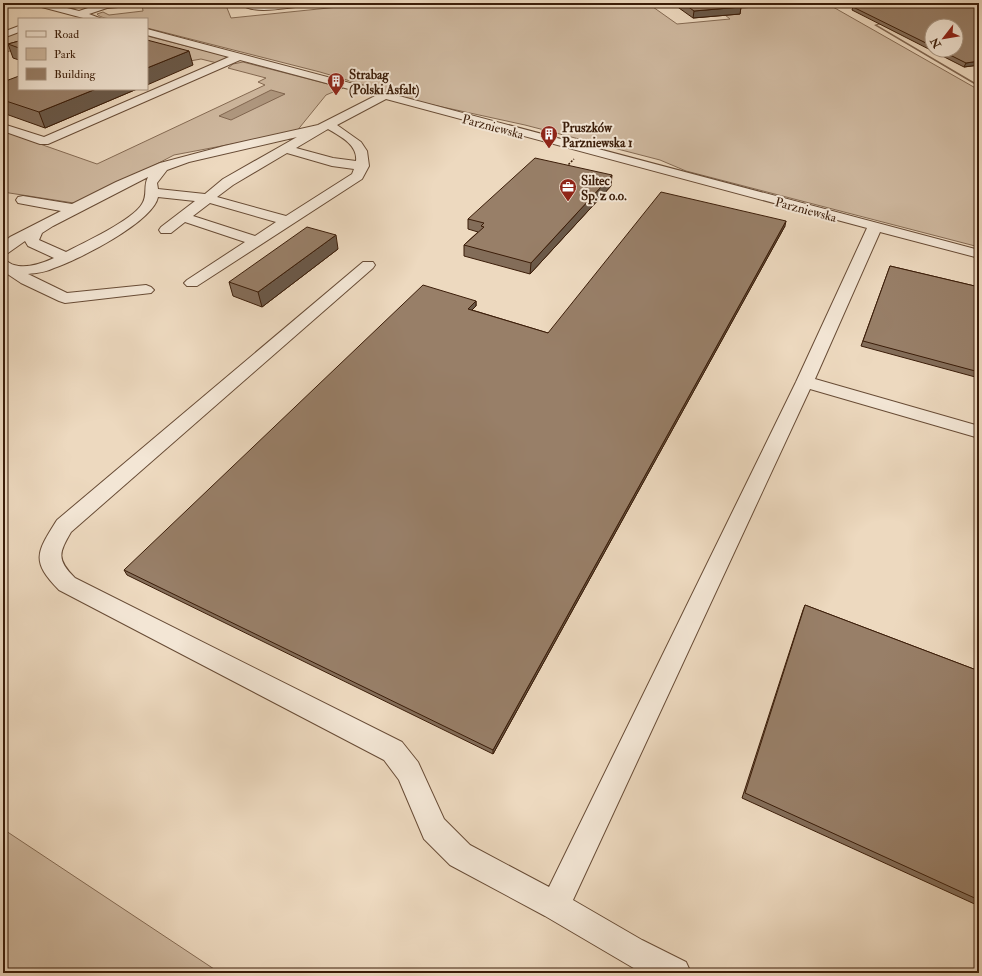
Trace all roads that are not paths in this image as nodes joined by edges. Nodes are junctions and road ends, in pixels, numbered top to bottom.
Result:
1 (36, 3) edge
2 (129, 3) edge
3 (244, 3) edge
4 (304, 3) edge
5 (106, 4) edge
6 (65, 10) junction
7 (80, 14) junction
8 (50, 16) dead end
9 (94, 18) edge
10 (18, 29) edge
11 (148, 32) edge
12 (3, 35) edge
13 (241, 58) junction
14 (221, 68) dead end
15 (384, 96) junction
16 (3, 127) edge
17 (325, 127) junction
18 (286, 149) junction
19 (164, 166) junction
20 (363, 166) junction
21 (154, 193) junction
22 (208, 198) junction
23 (23, 200) dead end
24 (75, 209) junction
25 (183, 217) junction
26 (287, 221) junction
27 (48, 223) junction
28 (875, 227) junction
29 (166, 230) dead end
30 (256, 241) junction
31 (3, 250) edge
32 (979, 254) edge
33 (65, 257) junction
34 (368, 265) dead end
35 (6, 267) edge
36 (192, 283) dead end
37 (146, 290) dead end
38 (805, 382) junction
39 (979, 432) edge
40 (555, 906) junction
41 (676, 973) edge

1 - 6 street
2 - 5 street
3 - 4 street
5 - 7 street
6 - 7 street
6 - 8 street
7 - 9 street
10 - 12 street
11 - 13 street, Parzniewska
13 - 14 street
13 - 15 street, Parzniewska
13 - 16 street
15 - 17 street
15 - 28 street, Parzniewska
17 - 18 street
17 - 19 street
17 - 20 street
18 - 20 street
18 - 22 street
19 - 21 street
19 - 24 street
20 - 26 street
21 - 22 street
21 - 33 street
22 - 25 street
22 - 26 street
23 - 24 street
24 - 27 street
25 - 29 street
25 - 30 street
26 - 30 street
27 - 31 street
27 - 33 street
28 - 32 street, Parzniewska
28 - 38 street
30 - 36 street
33 - 35 street
34 - 40 street
35 - 37 street
38 - 39 street
38 - 40 street
40 - 41 street

